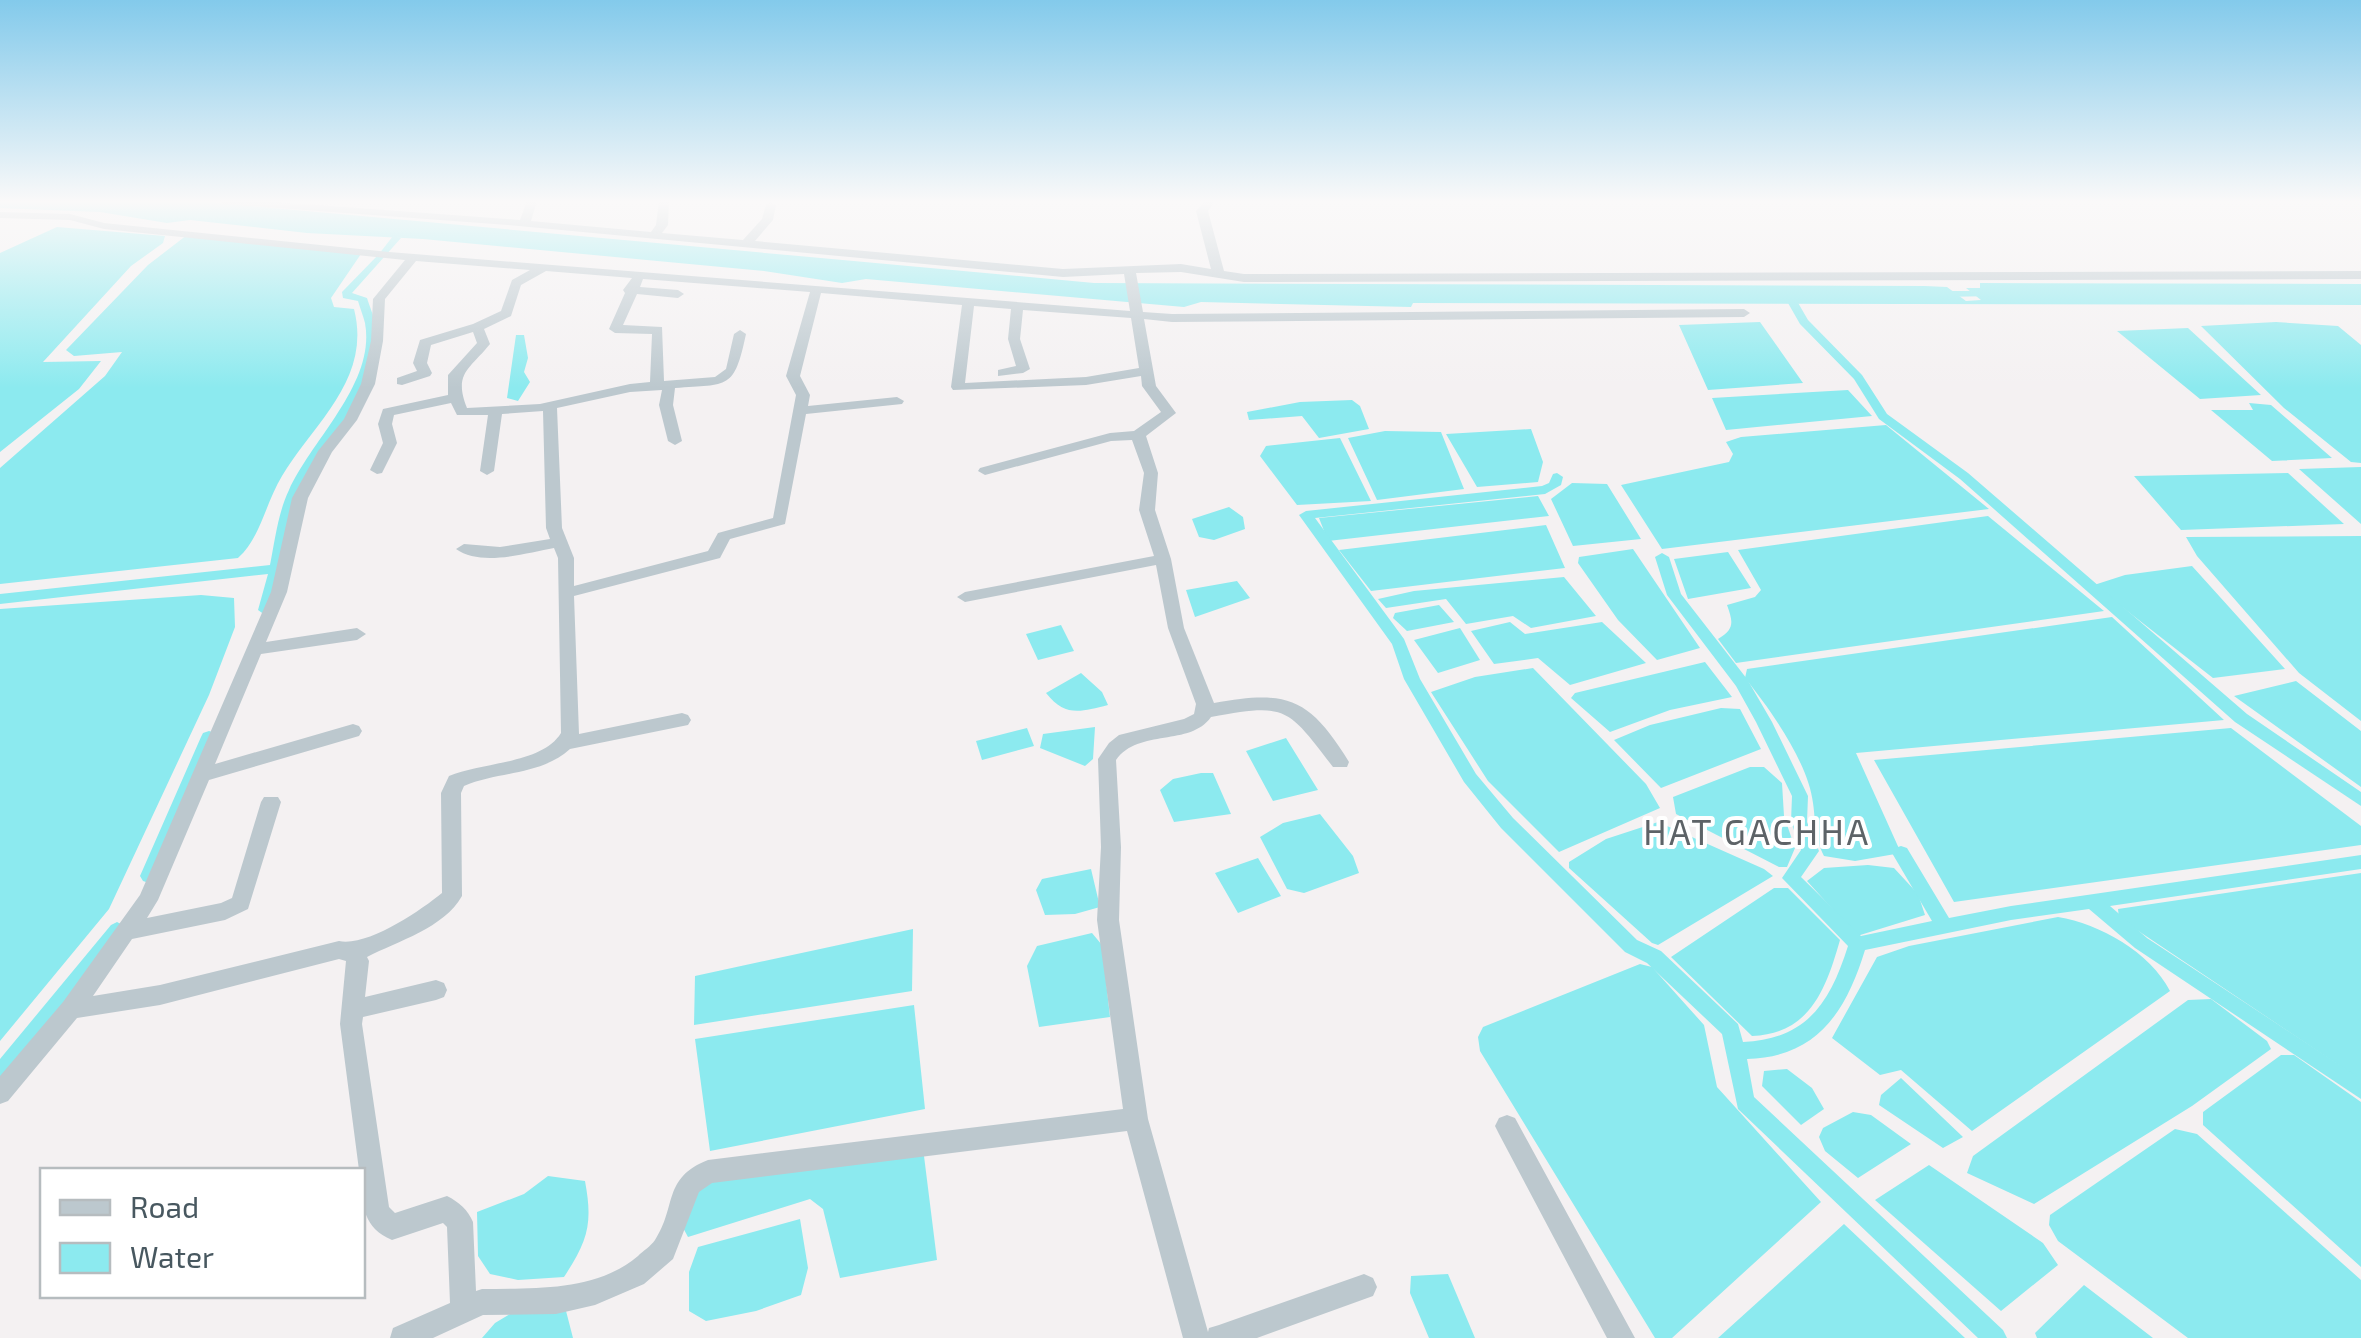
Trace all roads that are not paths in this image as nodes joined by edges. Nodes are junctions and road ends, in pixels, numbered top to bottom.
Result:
1 (407, 263) edge
2 (521, 263) edge
3 (962, 263) edge
4 (1216, 263) edge
5 (548, 265) junction
6 (1218, 272) junction
7 (1130, 273) junction
8 (639, 275) junction
9 (2361, 276) edge
10 (629, 290) junction
11 (816, 290) junction
12 (678, 294) dead end
13 (968, 304) junction
14 (1018, 309) junction
15 (1136, 311) junction
16 (1744, 313) dead end
17 (476, 327) junction
18 (740, 334) dead end
19 (1148, 371) junction
20 (958, 377) junction
21 (402, 381) dead end
22 (663, 386) junction
23 (456, 398) junction
24 (897, 401) dead end
25 (550, 406) junction
26 (496, 410) junction
27 (798, 412) junction
28 (1138, 435) junction
29 (675, 440) dead end
30 (376, 470) dead end
31 (487, 471) dead end
32 (985, 471) dead end
33 (559, 542) junction
34 (464, 550) dead end
35 (1163, 559) junction
36 (566, 593) junction
37 (964, 597) dead end
38 (357, 634) dead end
39 (256, 650) junction
40 (1203, 712) junction
41 (682, 720) dead end
42 (353, 731) dead end
43 (566, 743) junction
44 (1340, 762) dead end
45 (200, 775) junction
46 (271, 802) dead end
47 (124, 932) junction
48 (352, 953) junction
49 (436, 990) dead end
50 (71, 1009) junction
51 (352, 1010) junction
52 (0, 1093) edge
53 (1136, 1119) junction
54 (1508, 1126) dead end
55 (1364, 1287) dead end
56 (463, 1308) junction
57 (404, 1338) edge
58 (1196, 1338) edge
59 (1219, 1338) edge
60 (1622, 1338) edge

1 - 39 street
2 - 5 street
3 - 7 street
4 - 6 street
5 - 8 street
5 - 17 street
6 - 7 street
6 - 9 street
7 - 15 street
8 - 10 street
8 - 11 street
10 - 12 street
10 - 22 street
11 - 13 street
11 - 27 street
13 - 14 street
13 - 20 street
14 - 15 street
14 - 20 street
15 - 16 street
15 - 19 street
17 - 21 street
17 - 23 street
18 - 22 street
19 - 20 street
19 - 28 street
22 - 25 street
22 - 29 street
23 - 26 street
23 - 30 street
24 - 27 street
25 - 26 street
25 - 33 street
26 - 31 street
27 - 36 street
28 - 32 street
28 - 35 street
33 - 34 street
33 - 36 street
35 - 37 street
35 - 40 street
36 - 43 street
38 - 39 street
39 - 45 street
40 - 44 street
40 - 53 street
41 - 43 street
42 - 45 street
43 - 48 street
45 - 47 street
46 - 47 street
47 - 50 street
48 - 50 street
48 - 51 street
49 - 51 street
50 - 52 street
51 - 56 street
53 - 56 street
53 - 58 street
54 - 60 street
55 - 59 street
56 - 57 street

